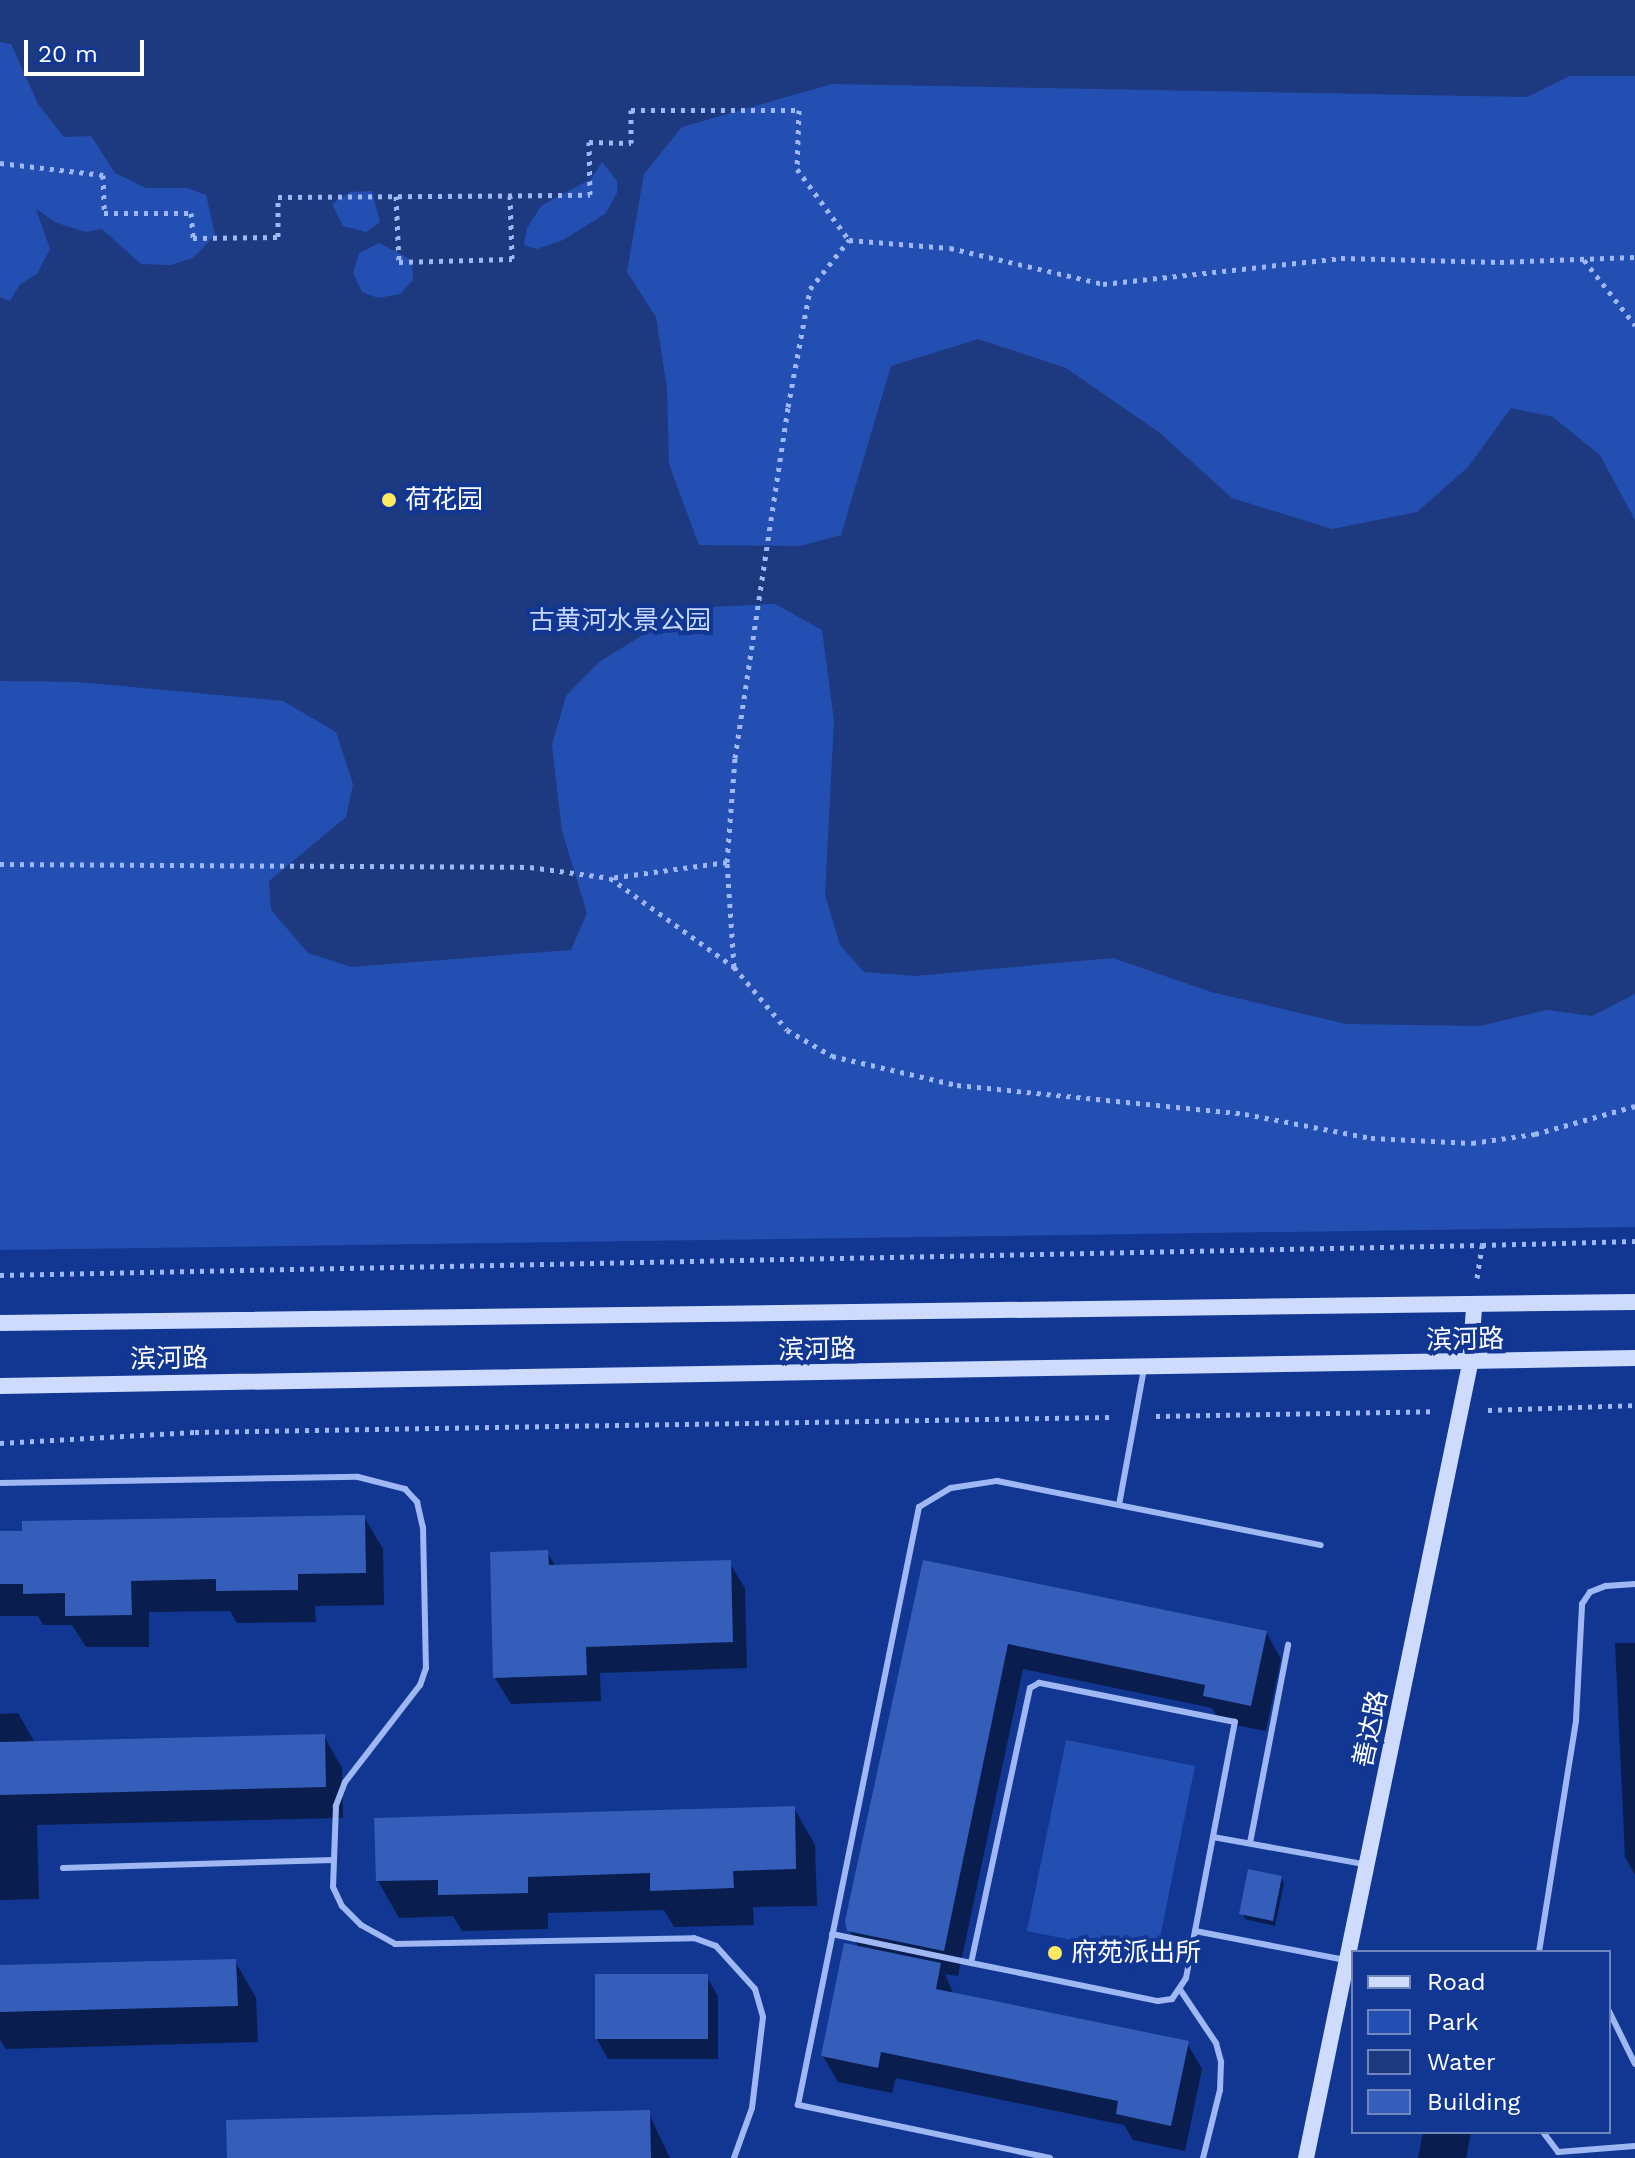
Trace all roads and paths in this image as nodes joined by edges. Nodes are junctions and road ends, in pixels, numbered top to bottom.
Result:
1 (0, 163) edge
2 (396, 196) junction
3 (510, 196) junction
4 (849, 240) junction
5 (1635, 257) edge
6 (1583, 259) junction
7 (1635, 325) edge
8 (727, 862) junction
9 (0, 864) edge
10 (610, 878) junction
11 (734, 967) junction
12 (1635, 1106) edge
13 (1635, 1241) edge
14 (1482, 1245) junction
15 (0, 1275) edge
16 (1635, 1302) edge
17 (1474, 1308) junction
18 (0, 1323) edge
19 (1635, 1358) edge
20 (1470, 1364) junction
21 (1144, 1369) junction
22 (0, 1386) edge
23 (1635, 1405) edge
24 (1461, 1411) junction
25 (1135, 1416) junction
26 (0, 1443) edge
27 (0, 1483) edge
28 (1119, 1505) junction
29 (1321, 1545) dead end
30 (1635, 1584) edge
31 (1288, 1645) dead end
32 (1213, 1837) junction
33 (1250, 1843) junction
34 (334, 1860) junction
35 (1367, 1865) junction
36 (63, 1868) dead end
37 (1195, 1931) junction
38 (832, 1934) junction
39 (1539, 1950) edge
40 (1347, 1960) junction
41 (971, 1963) junction
42 (1181, 1991) junction
43 (1611, 2015) edge
44 (1635, 2064) edge
45 (1544, 2134) edge
46 (1635, 2146) edge
47 (734, 2158) edge
48 (1050, 2158) edge
49 (1203, 2158) edge
50 (1306, 2158) edge

1 - 2 path
2 - 3 path
2 - 3 path
3 - 4 path
4 - 6 path
4 - 8 path
5 - 6 path
6 - 7 path
8 - 10 path
8 - 11 path
9 - 10 path
10 - 11 path
11 - 12 path
13 - 14 path
14 - 15 path
14 - 17 path
16 - 17 main road, 滨河路
17 - 18 main road, 滨河路
17 - 20 main road, 善达路
19 - 20 main road, 滨河路
20 - 21 main road, 滨河路
20 - 24 main road, 善达路
21 - 22 main road, 滨河路
21 - 25 lane
23 - 24 path
24 - 25 path
24 - 35 main road, 善达路
25 - 26 path
25 - 28 lane
27 - 34 lane
28 - 29 lane
28 - 38 lane
30 - 39 lane
31 - 33 lane
32 - 33 lane
32 - 37 lane
32 - 41 lane
33 - 35 lane
34 - 36 lane
34 - 47 lane
35 - 40 main road, 善达路
37 - 40 lane
37 - 42 lane
38 - 41 lane
38 - 48 lane
40 - 50 main road, 善达路
41 - 42 lane
42 - 49 lane
43 - 44 lane
45 - 46 lane

